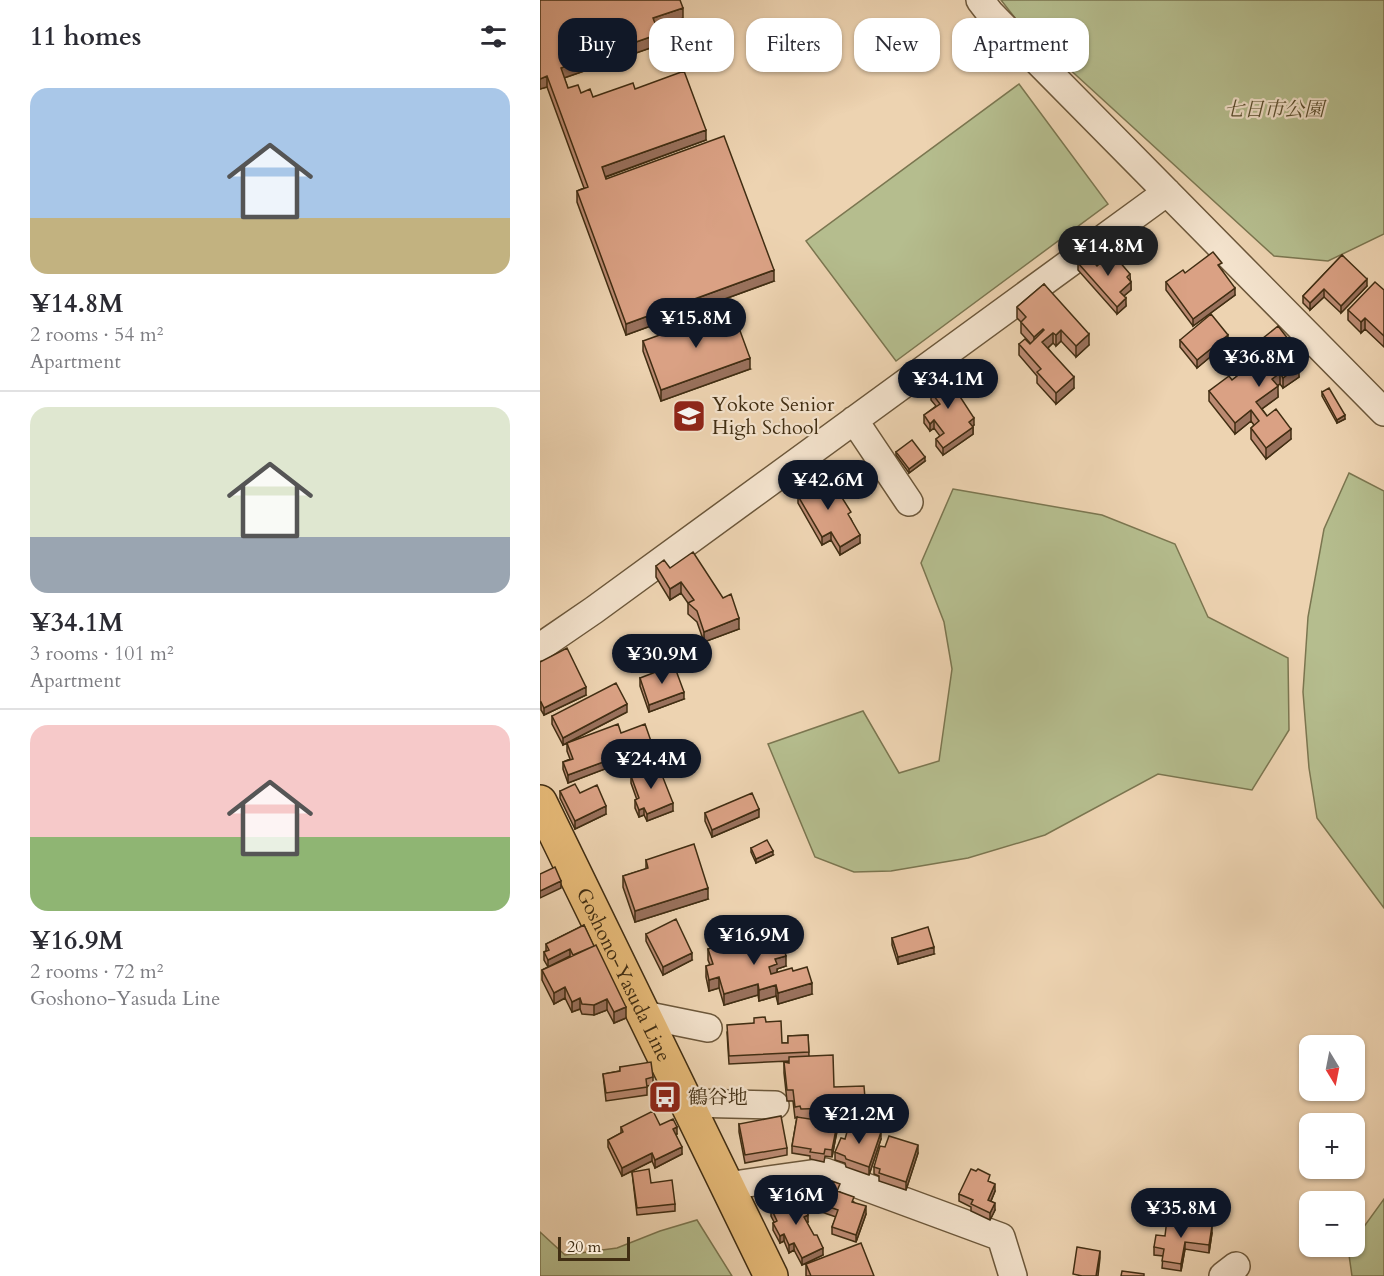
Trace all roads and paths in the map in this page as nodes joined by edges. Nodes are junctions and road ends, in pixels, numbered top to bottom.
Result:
1 (980, 0) edge
2 (1167, 192) junction
3 (1384, 412) edge
4 (854, 420) junction
5 (909, 502) dead end
6 (540, 647) edge
7 (540, 802) edge
8 (644, 1015) junction
9 (708, 1028) dead end
10 (687, 1103) junction
11 (775, 1105) dead end
12 (727, 1186) junction
13 (771, 1276) edge
14 (1013, 1276) edge

1 - 2 street
2 - 3 street
2 - 4 street
4 - 5 street
4 - 6 street
7 - 8 main road, Goshono-Yasuda Line
8 - 9 street
8 - 10 main road, Goshono-Yasuda Line
10 - 11 street
10 - 12 main road, Goshono-Yasuda Line
12 - 13 main road, Goshono-Yasuda Line
12 - 14 street

